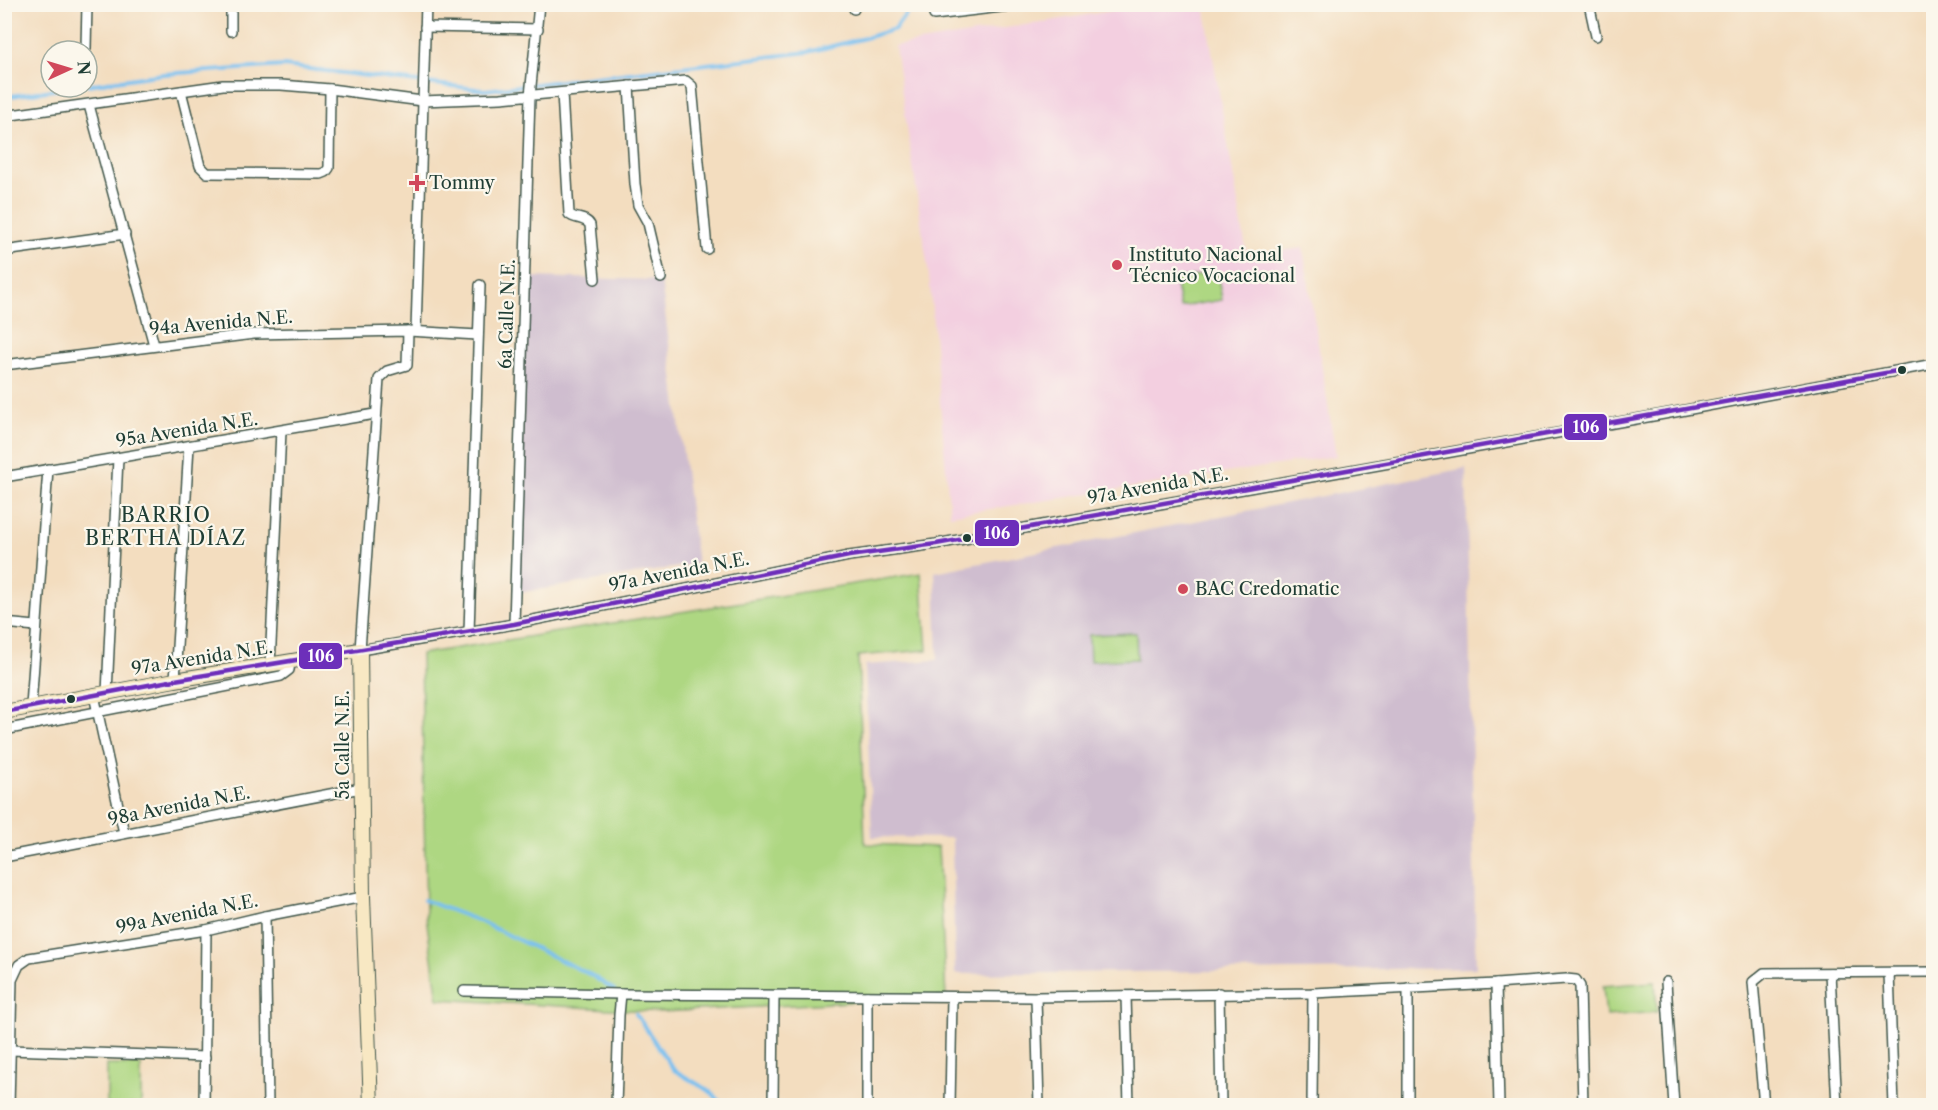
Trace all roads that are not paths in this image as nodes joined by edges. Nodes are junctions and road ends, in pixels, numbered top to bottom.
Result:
1 (87, 4) edge
2 (231, 4) edge
3 (426, 4) edge
4 (539, 4) edge
5 (934, 4) edge
6 (1027, 4) edge
7 (1589, 4) edge
8 (425, 27) junction
9 (538, 29) junction
10 (231, 31) dead end
11 (1596, 36) dead end
12 (86, 39) edge
13 (629, 86) junction
14 (330, 89) junction
15 (181, 91) junction
16 (562, 93) junction
17 (530, 96) junction
18 (422, 101) junction
19 (89, 105) junction
20 (4, 116) edge
21 (125, 234) junction
22 (707, 249) dead end
23 (4, 251) edge
24 (661, 278) dead end
25 (595, 279) dead end
26 (480, 285) dead end
27 (412, 331) junction
28 (478, 335) junction
29 (154, 345) junction
30 (1934, 364) edge
31 (4, 365) edge
32 (375, 414) junction
33 (281, 431) junction
34 (189, 446) junction
35 (118, 458) junction
36 (48, 470) junction
37 (4, 477) edge
38 (4, 623) edge
39 (514, 624) junction
40 (36, 626) junction
41 (469, 632) junction
42 (360, 650) junction
43 (290, 662) junction
44 (270, 665) junction
45 (175, 680) junction
46 (100, 694) junction
47 (31, 706) junction
48 (4, 712) edge
49 (98, 712) junction
50 (4, 730) edge
51 (361, 788) junction
52 (123, 833) junction
53 (4, 857) edge
54 (363, 897) junction
55 (265, 916) junction
56 (206, 930) junction
57 (1934, 972) edge
58 (1830, 973) junction
59 (1889, 973) junction
60 (1666, 982) dead end
61 (1496, 984) junction
62 (1408, 988) junction
63 (464, 991) dead end
64 (1219, 993) junction
65 (1313, 993) junction
66 (621, 994) junction
67 (774, 996) junction
68 (867, 996) junction
69 (1126, 996) junction
70 (1036, 997) junction
71 (952, 998) junction
72 (10, 1050) junction
73 (205, 1057) junction
74 (7, 1070) edge
75 (9, 1106) edge
76 (204, 1106) edge
77 (268, 1106) edge
78 (371, 1106) edge
79 (616, 1106) edge
80 (773, 1106) edge
81 (867, 1106) edge
82 (950, 1106) edge
83 (1039, 1106) edge
84 (1129, 1106) edge
85 (1221, 1106) edge
86 (1312, 1106) edge
87 (1408, 1106) edge
88 (1498, 1106) edge
89 (1582, 1106) edge
90 (1674, 1106) edge
91 (1764, 1106) edge
92 (1837, 1106) edge
93 (1894, 1106) edge

1 - 12 street
2 - 10 street
3 - 8 street
4 - 9 street, 6a Calle N.E.
5 - 6 street
7 - 11 street
8 - 9 street
8 - 18 street
9 - 17 street, 6a Calle N.E.
13 - 16 street
13 - 22 street
13 - 24 street
14 - 15 street
14 - 15 street
14 - 18 street
15 - 19 street
16 - 17 street
16 - 25 street
17 - 18 street
17 - 39 street, 6a Calle N.E.
18 - 27 street
19 - 20 street
19 - 21 street
21 - 23 street
21 - 29 street
26 - 28 street
27 - 28 street, 94a Avenida N.E.
27 - 29 street, 94a Avenida N.E.
27 - 32 street, 5a Calle N.E.
28 - 41 street
29 - 31 street, 94a Avenida N.E.
30 - 39 street, 97a Avenida N.E.
32 - 33 street, 95a Avenida N.E.
32 - 42 street, 5a Calle N.E.
33 - 34 street, 95a Avenida N.E.
33 - 44 street
34 - 35 street, 95a Avenida N.E.
34 - 45 street
35 - 36 street, 95a Avenida N.E.
35 - 46 street
36 - 37 street, 95a Avenida N.E.
36 - 40 street
38 - 40 street
39 - 41 street, 97a Avenida N.E.
40 - 47 street
41 - 42 street, 97a Avenida N.E.
42 - 43 street, 97a Avenida N.E.
42 - 51 street, 5a Calle N.E.
43 - 44 street, 97a Avenida N.E.
43 - 49 street
44 - 45 street, 97a Avenida N.E.
45 - 46 street, 97a Avenida N.E.
46 - 47 street, 97a Avenida N.E.
46 - 49 street
47 - 48 street, 97a Avenida N.E.
49 - 50 street
49 - 52 street
51 - 52 street, 98a Avenida N.E.
51 - 54 street, 5a Calle N.E.
52 - 53 street, 98a Avenida N.E.
54 - 55 street, 99a Avenida N.E.
54 - 78 street, 5a Calle N.E.
55 - 56 street, 99a Avenida N.E.
55 - 77 street
56 - 72 street, 99a Avenida N.E.
56 - 73 street
57 - 59 street
58 - 59 street
58 - 91 street
58 - 92 street
59 - 93 street
60 - 90 street
61 - 62 street
61 - 88 street
61 - 89 street
62 - 65 street
62 - 87 street
63 - 66 street
64 - 65 street
64 - 69 street
64 - 85 street
65 - 86 street
66 - 67 street
66 - 79 street
67 - 68 street
67 - 80 street
68 - 71 street
68 - 81 street
69 - 70 street
69 - 84 street
70 - 71 street
70 - 83 street
71 - 82 street
72 - 73 street
72 - 74 street
73 - 76 street
74 - 75 street

